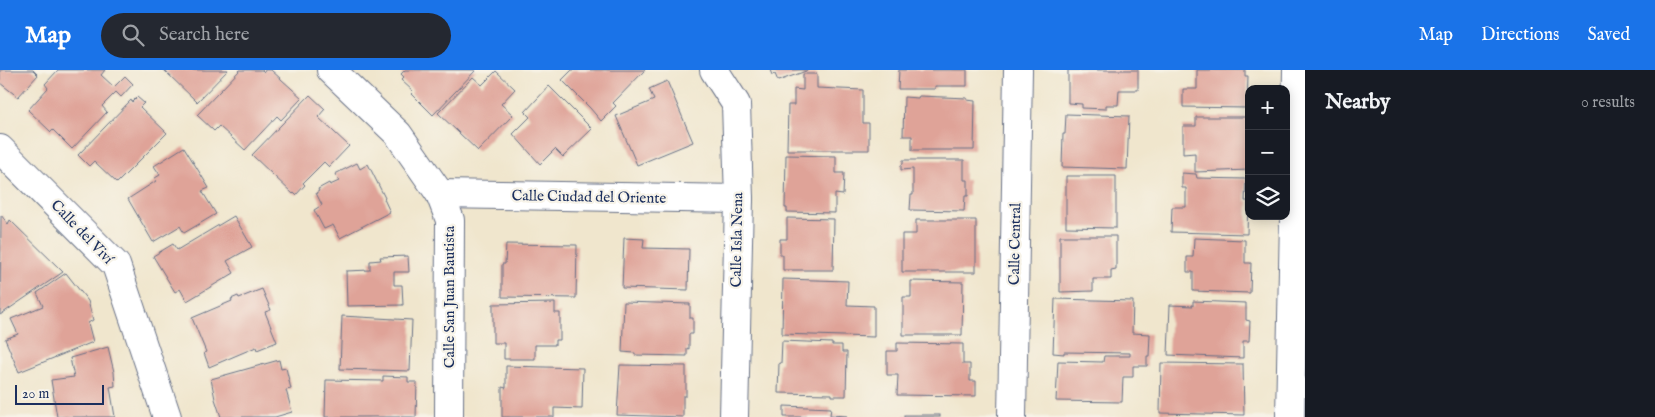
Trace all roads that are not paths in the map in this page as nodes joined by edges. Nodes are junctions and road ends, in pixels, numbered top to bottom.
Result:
1 (331, 70) edge
2 (714, 70) edge
3 (1018, 70) edge
4 (1297, 70) edge
5 (0, 149) edge
6 (440, 194) junction
7 (738, 199) junction
8 (167, 417) edge
9 (449, 417) edge
10 (734, 417) edge
11 (1012, 417) edge
12 (1290, 417) edge

1 - 6 street, Calle San Juan Bautista
2 - 7 street, Calle Isla Nena
3 - 11 street, Calle Central
4 - 12 street
5 - 8 street, Calle del Viví
6 - 7 street, Calle Ciudad del Oriente
6 - 9 street, Calle San Juan Bautista
7 - 10 street, Calle Isla Nena

